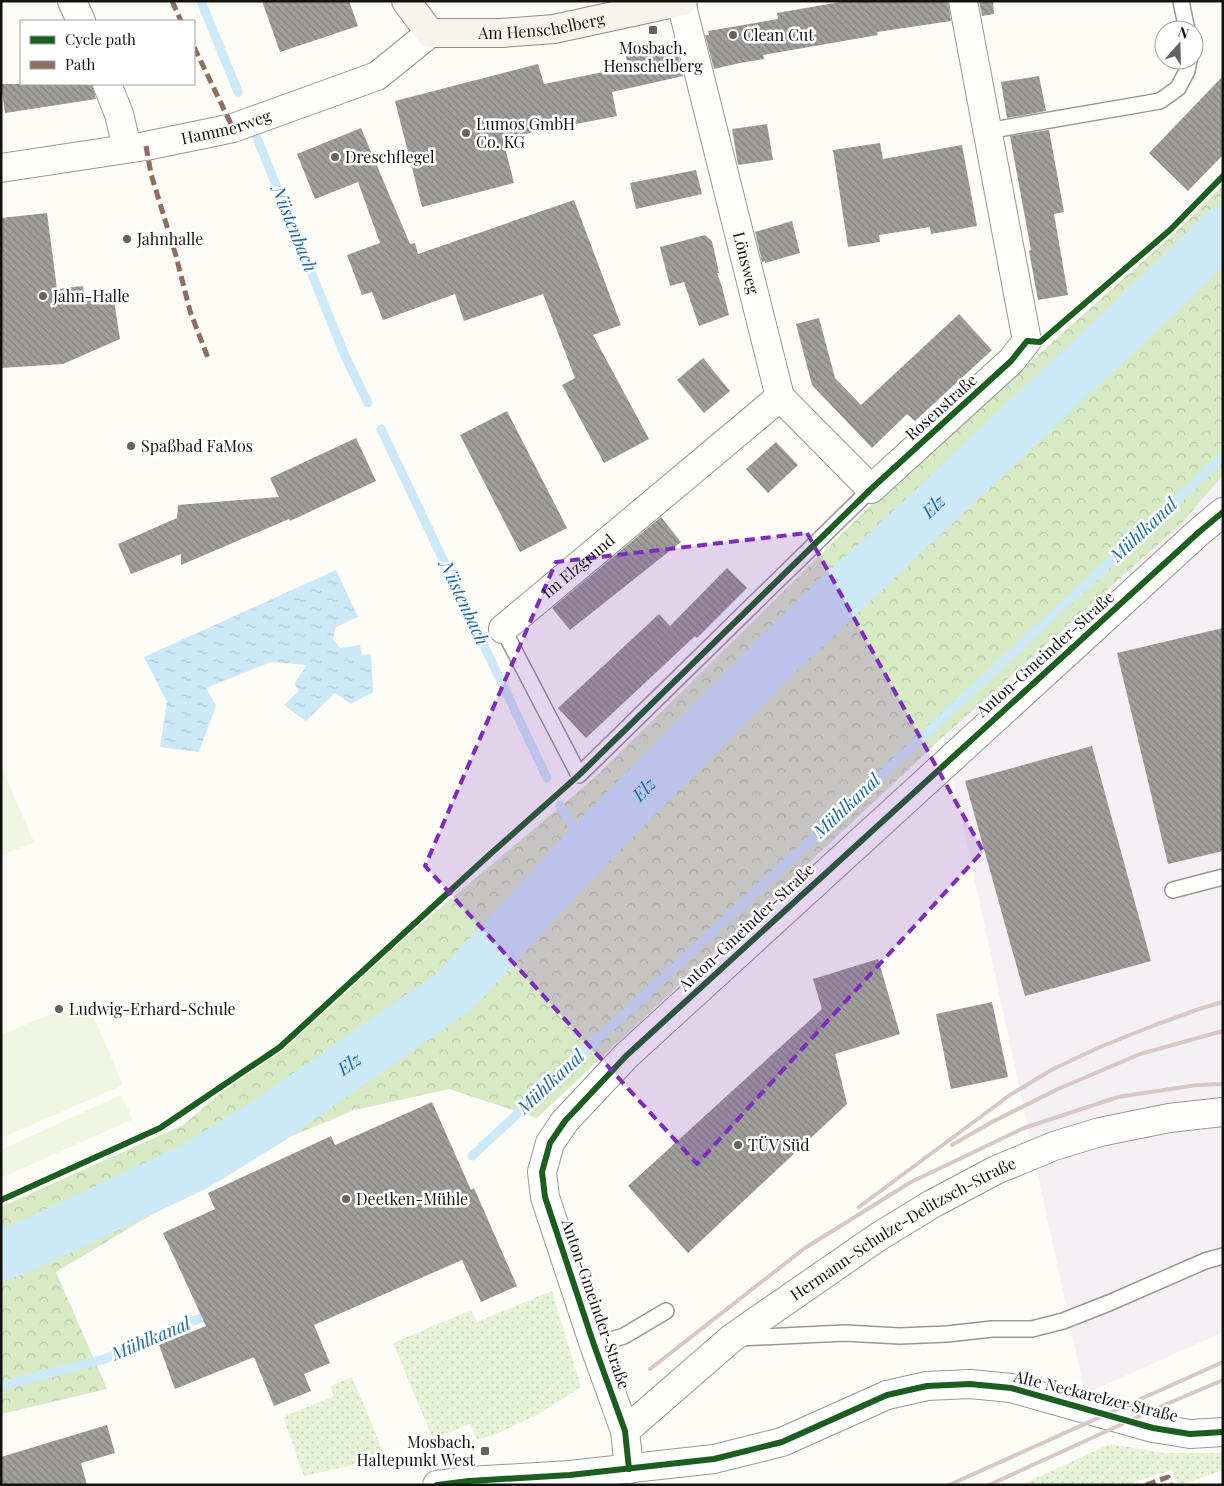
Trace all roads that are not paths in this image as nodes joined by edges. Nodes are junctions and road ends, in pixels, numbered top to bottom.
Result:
1 (72, 1) edge
2 (406, 1) edge
3 (682, 1) edge
4 (963, 1) edge
5 (1181, 1) edge
6 (81, 20) edge
7 (1185, 20) edge
8 (430, 32) junction
9 (1187, 70) edge
10 (107, 85) edge
11 (987, 130) junction
12 (128, 148) junction
13 (1, 168) edge
14 (780, 397) junction
15 (871, 490) junction
16 (1223, 512) edge
17 (503, 629) joint
18 (1223, 877) edge
19 (1173, 890) dead end
20 (1223, 1112) edge
21 (1223, 1256) edge
22 (666, 1311) dead end
23 (732, 1338) junction
24 (594, 1345) junction
25 (625, 1431) junction
26 (1223, 1432) edge
27 (628, 1469) junction
28 (437, 1485) edge

1 - 6 street
2 - 8 main road
3 - 8 main road, Am Henschelberg
3 - 14 street, Lönsweg
4 - 11 street, Rosenstraße
5 - 7 lane
8 - 12 street, Hammerweg
9 - 11 lane
10 - 12 street
11 - 15 street, Rosenstraße
12 - 13 street, Hammerweg
14 - 15 street
14 - 17 street, Im Elzgrund
15 - 17 lane, Im Elzgrund
16 - 24 street, Anton-Gmeinder-Straße
18 - 19 lane
20 - 23 street, Hermann-Schulze-Delitzsch-Straße
21 - 23 lane
22 - 24 lane
23 - 25 street, Hermann-Schulze-Delitzsch-Straße
24 - 25 street, Anton-Gmeinder-Straße
25 - 27 street, Anton-Gmeinder-Straße
26 - 27 street, Alte Neckarelzer Straße
27 - 28 street, Alte Neckarelzer Straße

